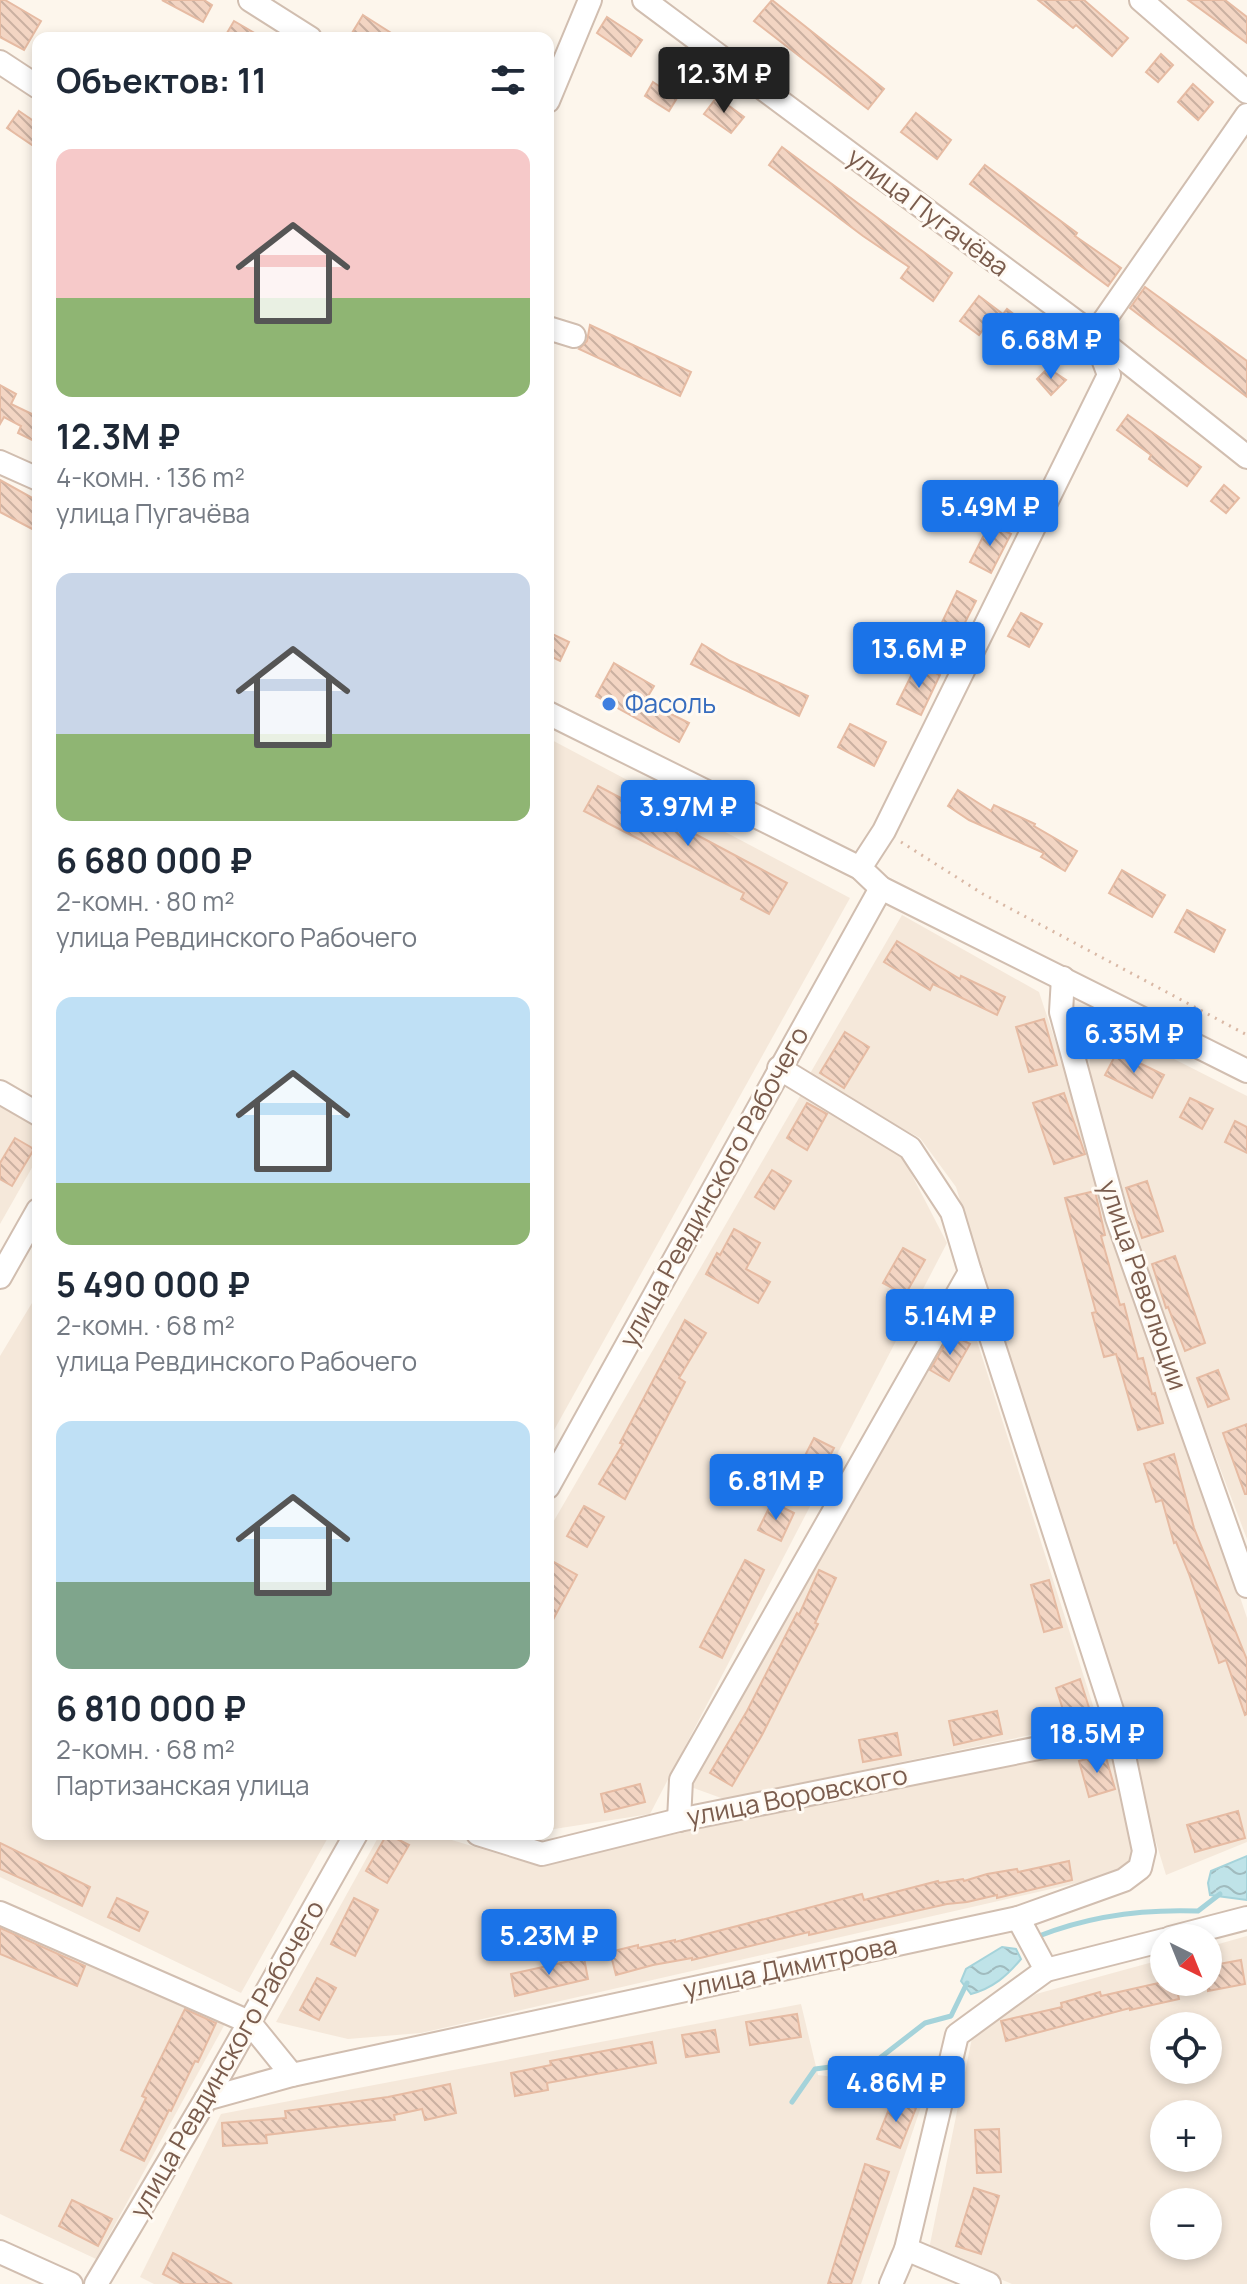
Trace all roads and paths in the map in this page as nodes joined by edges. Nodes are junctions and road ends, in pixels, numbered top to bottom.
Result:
1 (250, 0) edge
2 (590, 0) edge
3 (644, 0) edge
4 (1141, 0) edge
5 (301, 32) edge
6 (0, 62) edge
7 (32, 83) edge
8 (554, 87) edge
9 (1247, 92) edge
10 (1247, 115) edge
11 (554, 330) edge
12 (1094, 335) junction
13 (574, 336) dead end
14 (1247, 457) edge
15 (0, 462) edge
16 (32, 476) edge
17 (554, 716) edge
18 (884, 831) junction
19 (860, 868) junction
20 (881, 888) junction
21 (1063, 978) junction
22 (1247, 1035) edge
23 (779, 1068) junction
24 (1247, 1071) edge
25 (0, 1092) edge
26 (32, 1111) edge
27 (32, 1221) edge
28 (970, 1272) junction
29 (0, 1277) edge
30 (554, 1476) edge
31 (1247, 1586) edge
32 (1119, 1732) junction
33 (679, 1820) junction
34 (353, 1840) edge
35 (497, 1840) edge
36 (0, 1913) edge
37 (1018, 1918) junction
38 (1247, 1918) edge
39 (1222, 1924) edge
40 (1150, 1944) edge
41 (1046, 1970) junction
42 (249, 2022) junction
43 (292, 2075) junction
44 (206, 2099) junction
45 (906, 2249) junction
46 (0, 2252) edge
47 (71, 2284) edge
48 (96, 2284) edge
49 (891, 2284) edge
50 (989, 2284) edge

1 - 5 street
2 - 8 street
3 - 12 street, улица Пугачёва
4 - 9 street
6 - 7 street
10 - 12 street
11 - 13 street
12 - 14 street, улица Пугачёва
12 - 18 street
15 - 16 street
17 - 19 street
18 - 19 street
18 - 22 path
19 - 20 street
20 - 21 street
20 - 23 street, улица Ревдинского Рабочего
21 - 24 street
21 - 31 street, улица Революции
23 - 28 street
23 - 30 street, улица Ревдинского Рабочего
25 - 26 street
27 - 29 street
28 - 32 street
28 - 33 street
32 - 33 street, улица Воровского
32 - 37 street, улица Димитрова
33 - 35 street, улица Воровского
34 - 42 street, улица Ревдинского Рабочего
36 - 42 street
37 - 41 street
37 - 43 street, улица Димитрова
38 - 39 street
40 - 41 street
41 - 45 street
42 - 43 street
42 - 44 street, улица Ревдинского Рабочего
43 - 44 street, улица Димитрова
44 - 48 street, улица Ревдинского Рабочего
45 - 49 street
45 - 50 street
46 - 47 street

